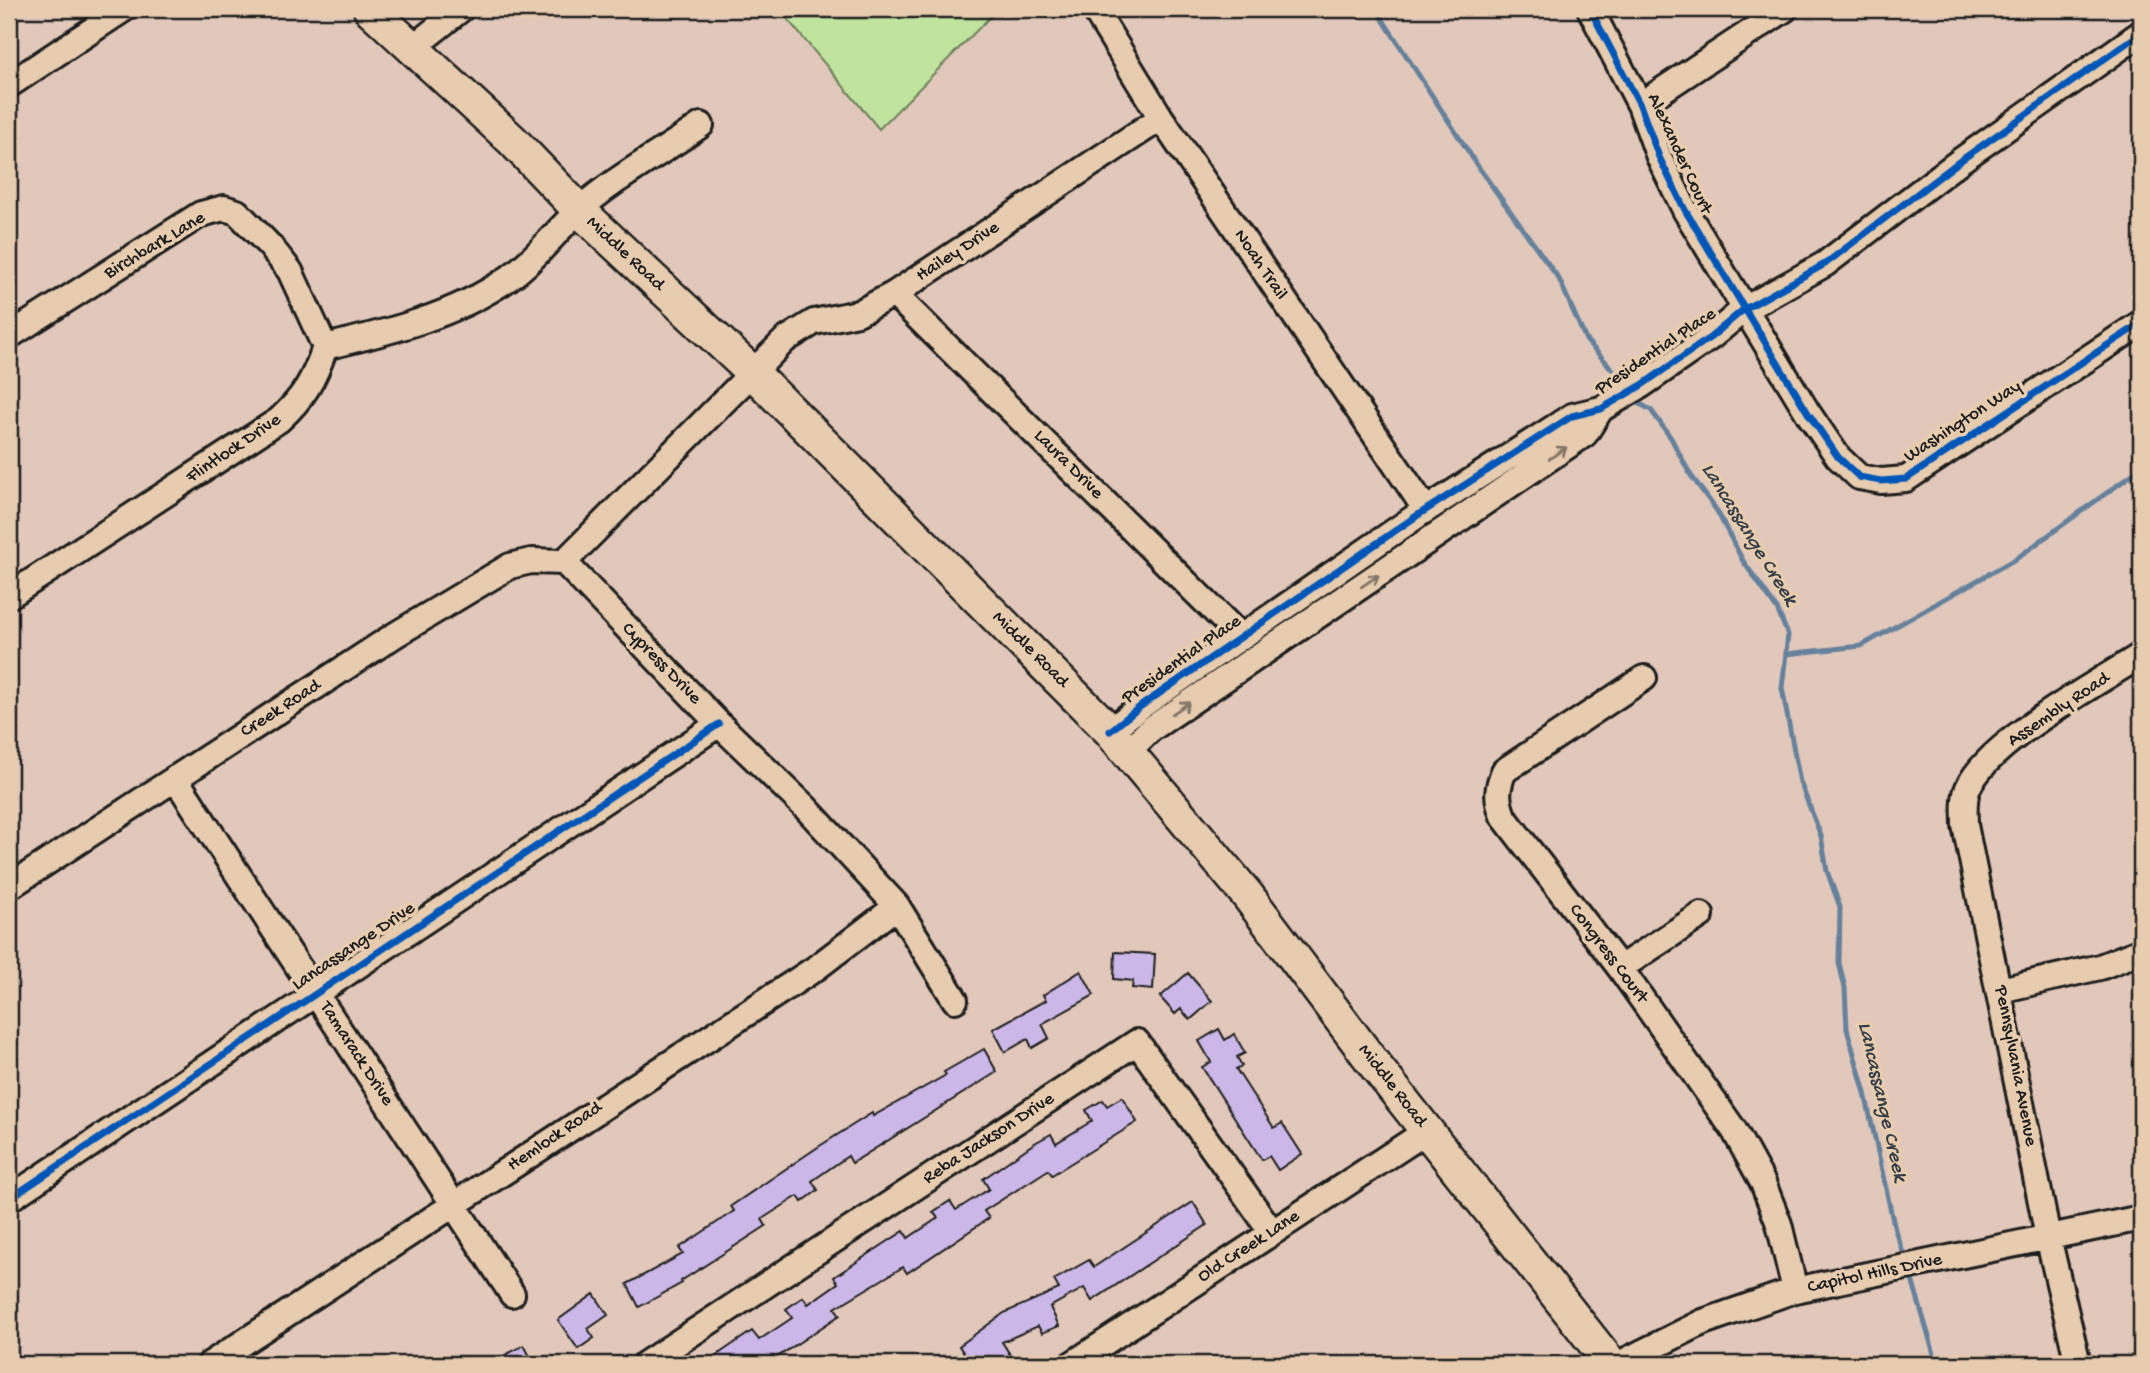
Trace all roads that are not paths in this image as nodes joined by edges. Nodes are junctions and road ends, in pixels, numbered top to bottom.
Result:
1 (124, 9) edge
2 (370, 9) edge
3 (1590, 9) edge
4 (1785, 9) edge
5 (445, 14) edge
6 (1100, 18) dead end
7 (2141, 33) edge
8 (412, 48) junction
9 (9, 85) edge
10 (1640, 104) junction
11 (1161, 118) junction
12 (701, 125) dead end
13 (579, 210) junction
14 (894, 294) junction
15 (1743, 310) junction
16 (2141, 323) edge
17 (9, 337) edge
18 (325, 347) junction
19 (754, 374) junction
20 (1609, 404) junction
21 (1426, 510) junction
22 (564, 562) junction
23 (9, 596) edge
24 (1241, 637) junction
25 (2141, 655) edge
26 (1644, 678) dead end
27 (719, 724) junction
28 (1119, 741) junction
29 (1980, 770) joint
30 (175, 778) junction
31 (9, 887) edge
32 (897, 906) junction
33 (1701, 915) dead end
34 (2141, 951) edge
35 (1620, 968) junction
36 (2000, 990) junction
37 (315, 992) junction
38 (955, 1000) dead end
39 (1427, 1131) junction
40 (9, 1199) edge
41 (453, 1204) junction
42 (2141, 1218) edge
43 (1272, 1232) junction
44 (2048, 1237) junction
45 (1795, 1290) junction
46 (512, 1294) dead end
47 (210, 1364) edge
48 (645, 1364) edge
49 (1072, 1364) edge
50 (1611, 1364) edge
51 (1619, 1364) edge
52 (2078, 1364) edge

1 - 9 street
2 - 8 main road, Middle Road
3 - 10 street, Alexander Court
4 - 10 street
5 - 8 street
6 - 11 street, Noah Trail
7 - 15 street, Presidential Place
8 - 13 main road, Middle Road
10 - 15 street, Alexander Court
11 - 14 street, Hailey Drive
11 - 21 street, Noah Trail
12 - 13 street
13 - 18 street
13 - 19 main road, Middle Road
14 - 19 street, Hailey Drive
14 - 24 street, Laura Drive
15 - 16 street, Washington Way
15 - 20 street, Presidential Place
17 - 18 street, Birchbark Lane
18 - 23 street, Flintlock Drive
19 - 22 street
19 - 28 main road, Middle Road
20 - 21 street, Presidential Place
28 -> 20 street, Presidential Place
21 - 24 street, Presidential Place
22 - 27 street, Cypress Drive
22 - 30 street, Creek Road
24 - 28 street, Presidential Place
25 - 29 street, Assembly Road
26 - 35 street, Congress Court
27 - 32 street, Cypress Drive
27 - 37 street, Lancassange Drive
28 - 39 main road, Middle Road
29 - 36 street, Pennsylvania Avenue
30 - 31 street, Creek Road
30 - 37 street, Tamarack Drive
32 - 38 street, Cypress Drive
32 - 41 street, Hemlock Road
33 - 35 street
34 - 36 street
35 - 45 street, Congress Court
36 - 44 street, Pennsylvania Avenue
37 - 40 street, Lancassange Drive
37 - 41 street, Tamarack Drive
39 - 43 street, Old Creek Lane
39 - 50 main road, Middle Road
41 - 46 street, Tamarack Drive
41 - 47 street, Hemlock Road
42 - 44 street, Capitol Hills Drive
43 - 48 street, Reba Jackson Drive
43 - 49 street, Old Creek Lane
44 - 45 street, Capitol Hills Drive
44 - 52 street, Pennsylvania Avenue
45 - 51 street, Capitol Hills Drive

